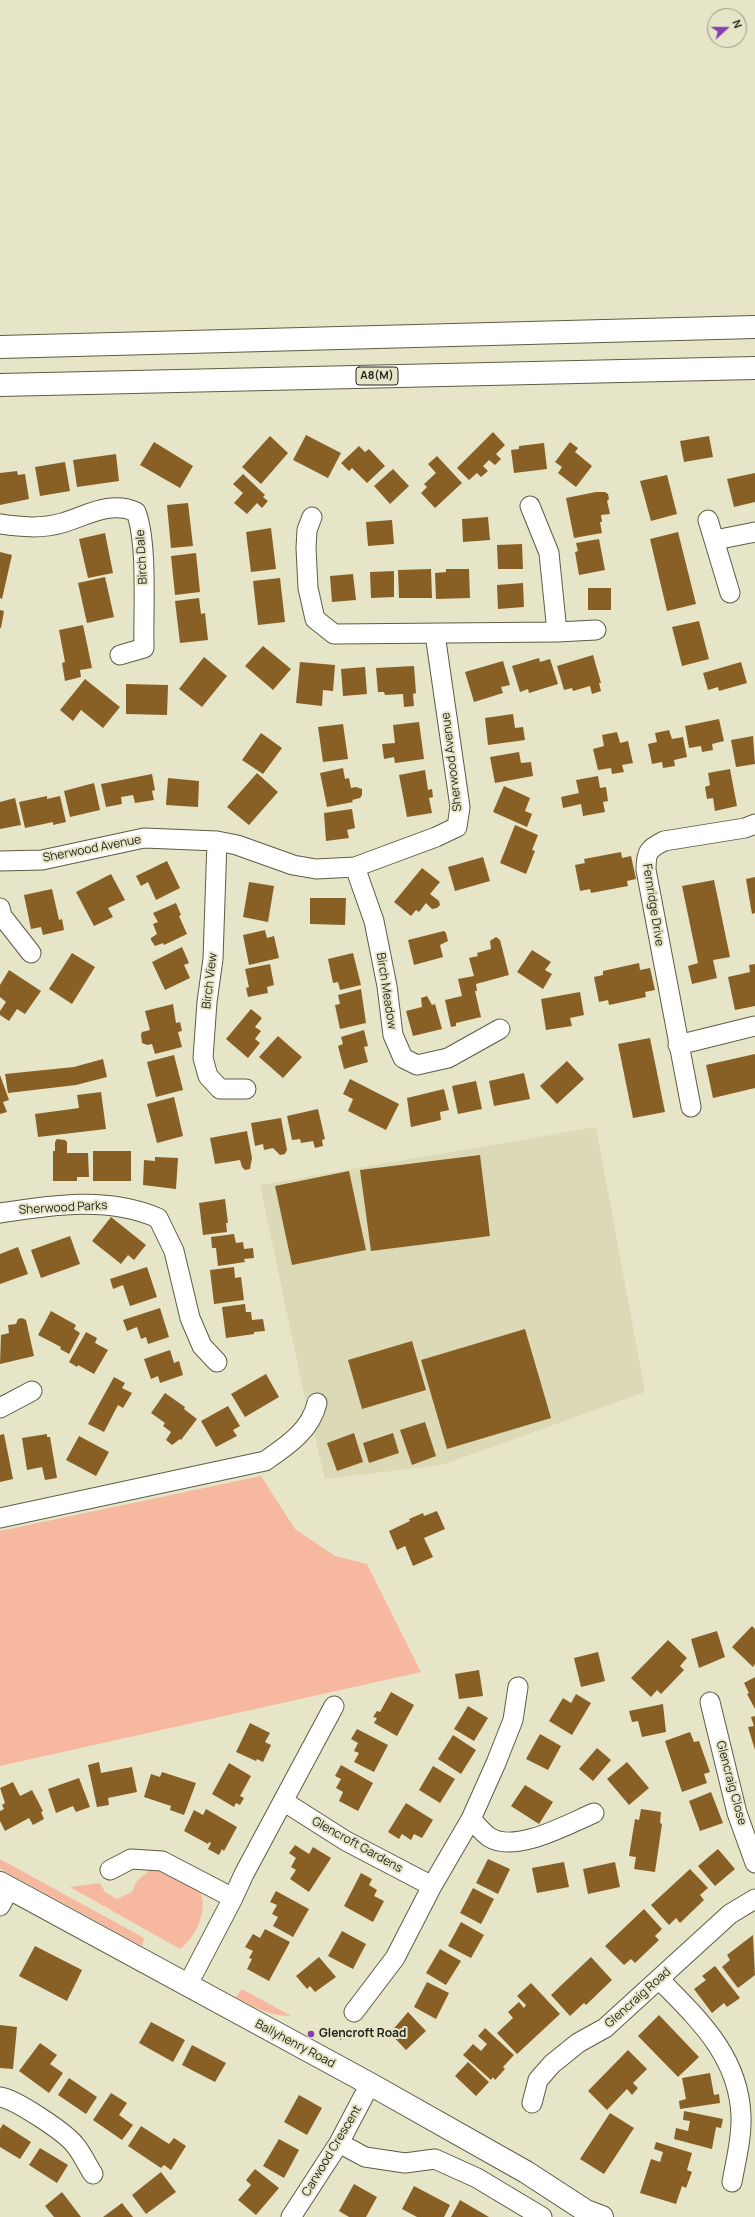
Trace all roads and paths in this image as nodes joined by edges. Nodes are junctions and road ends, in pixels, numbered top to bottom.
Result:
1 (755, 327) edge
2 (0, 347) edge
3 (755, 368) edge
4 (0, 385) edge
5 (530, 506) dead end
6 (312, 516) dead end
7 (708, 520) dead end
8 (0, 524) edge
9 (755, 532) edge
10 (715, 540) junction
11 (730, 593) dead end
12 (596, 630) dead end
13 (556, 632) junction
14 (435, 634) junction
15 (120, 655) dead end
16 (755, 824) edge
17 (217, 841) junction
18 (0, 861) edge
19 (355, 867) junction
20 (0, 908) edge
21 (31, 953) dead end
22 (755, 1026) edge
23 (500, 1029) dead end
24 (678, 1045) junction
25 (246, 1089) dead end
26 (691, 1107) dead end
27 (0, 1213) edge
28 (217, 1362) dead end
29 (32, 1391) dead end
30 (317, 1403) dead end
31 (0, 1408) edge
32 (0, 1518) edge
33 (518, 1687) dead end
34 (710, 1702) dead end
35 (334, 1706) dead end
36 (283, 1801) junction
37 (594, 1813) dead end
38 (471, 1819) junction
39 (755, 1863) edge
40 (110, 1870) dead end
41 (432, 1886) junction
42 (3, 1892) edge
43 (234, 1898) junction
44 (755, 1899) edge
45 (659, 1979) junction
46 (187, 1986) junction
47 (354, 2012) dead end
48 (370, 2084) junction
49 (0, 2097) edge
50 (532, 2103) dead end
51 (339, 2143) junction
52 (92, 2174) dead end
53 (732, 2182) dead end
54 (593, 2215) edge
55 (291, 2217) edge
56 (542, 2217) edge

1 - 2 main road
3 - 4 main road, A8(M)
5 - 13 street
6 - 14 street
7 - 10 street
8 - 15 street, Birch Dale
9 - 10 street
10 - 11 street
12 - 13 street
13 - 14 street
14 - 19 street, Sherwood Avenue
16 - 24 street, Fernridge Drive
17 - 18 street, Sherwood Avenue
17 - 19 street, Sherwood Avenue
17 - 25 street, Birch View
19 - 23 street, Birch Meadow
20 - 21 street
22 - 24 street
24 - 26 street, Fernridge Drive
27 - 28 street, Sherwood Parks
29 - 31 street
30 - 32 street
33 - 38 street
34 - 39 street, Glencraig Close
35 - 36 street
36 - 41 street, Glencroft Gardens
36 - 43 street
37 - 38 street
38 - 41 street
40 - 43 street
41 - 47 street
42 - 46 main road, Ballyhenry Road
43 - 46 street
44 - 45 street, Glencraig Road
45 - 50 street, Glencraig Road
45 - 53 street
46 - 48 main road, Ballyhenry Road
48 - 51 street, Carwood Crescent
48 - 54 main road, Ballyhenry Road
49 - 52 street
51 - 55 street, Carwood Crescent
51 - 56 street

